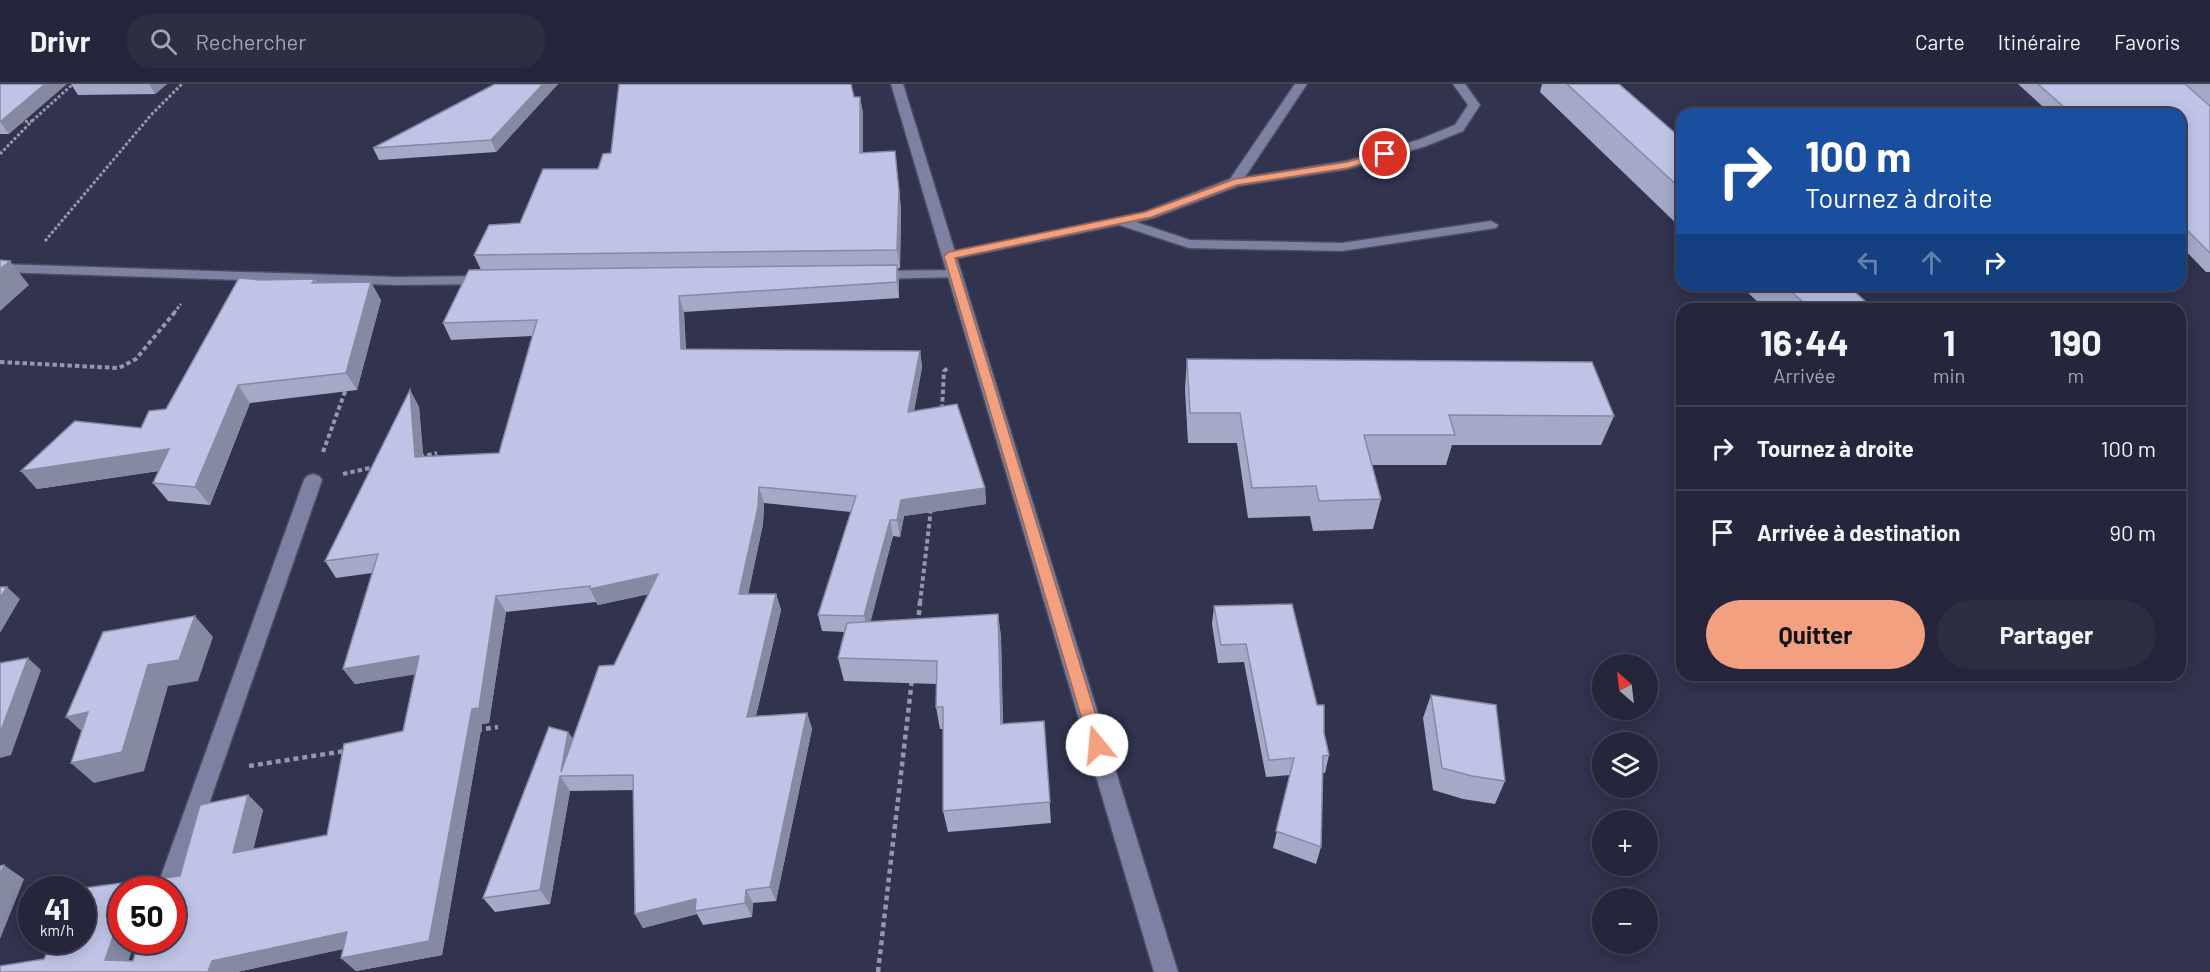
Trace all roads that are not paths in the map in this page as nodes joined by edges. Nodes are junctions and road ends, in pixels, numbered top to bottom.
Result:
1 (897, 84) edge
2 (1301, 84) edge
3 (1459, 84) edge
4 (1235, 182) junction
5 (1118, 221) junction
6 (1491, 225) dead end
7 (949, 256) junction
8 (0, 268) edge
9 (955, 274) junction
10 (860, 275) edge
11 (504, 280) edge
12 (313, 480) road end
13 (172, 876) edge
14 (1166, 972) edge

1 - 7 main road
2 - 4 main road
3 - 4 main road
4 - 5 main road
5 - 6 main road
5 - 7 main road
7 - 9 main road
8 - 11 main road
9 - 10 main road
9 - 14 main road
12 - 13 main road

